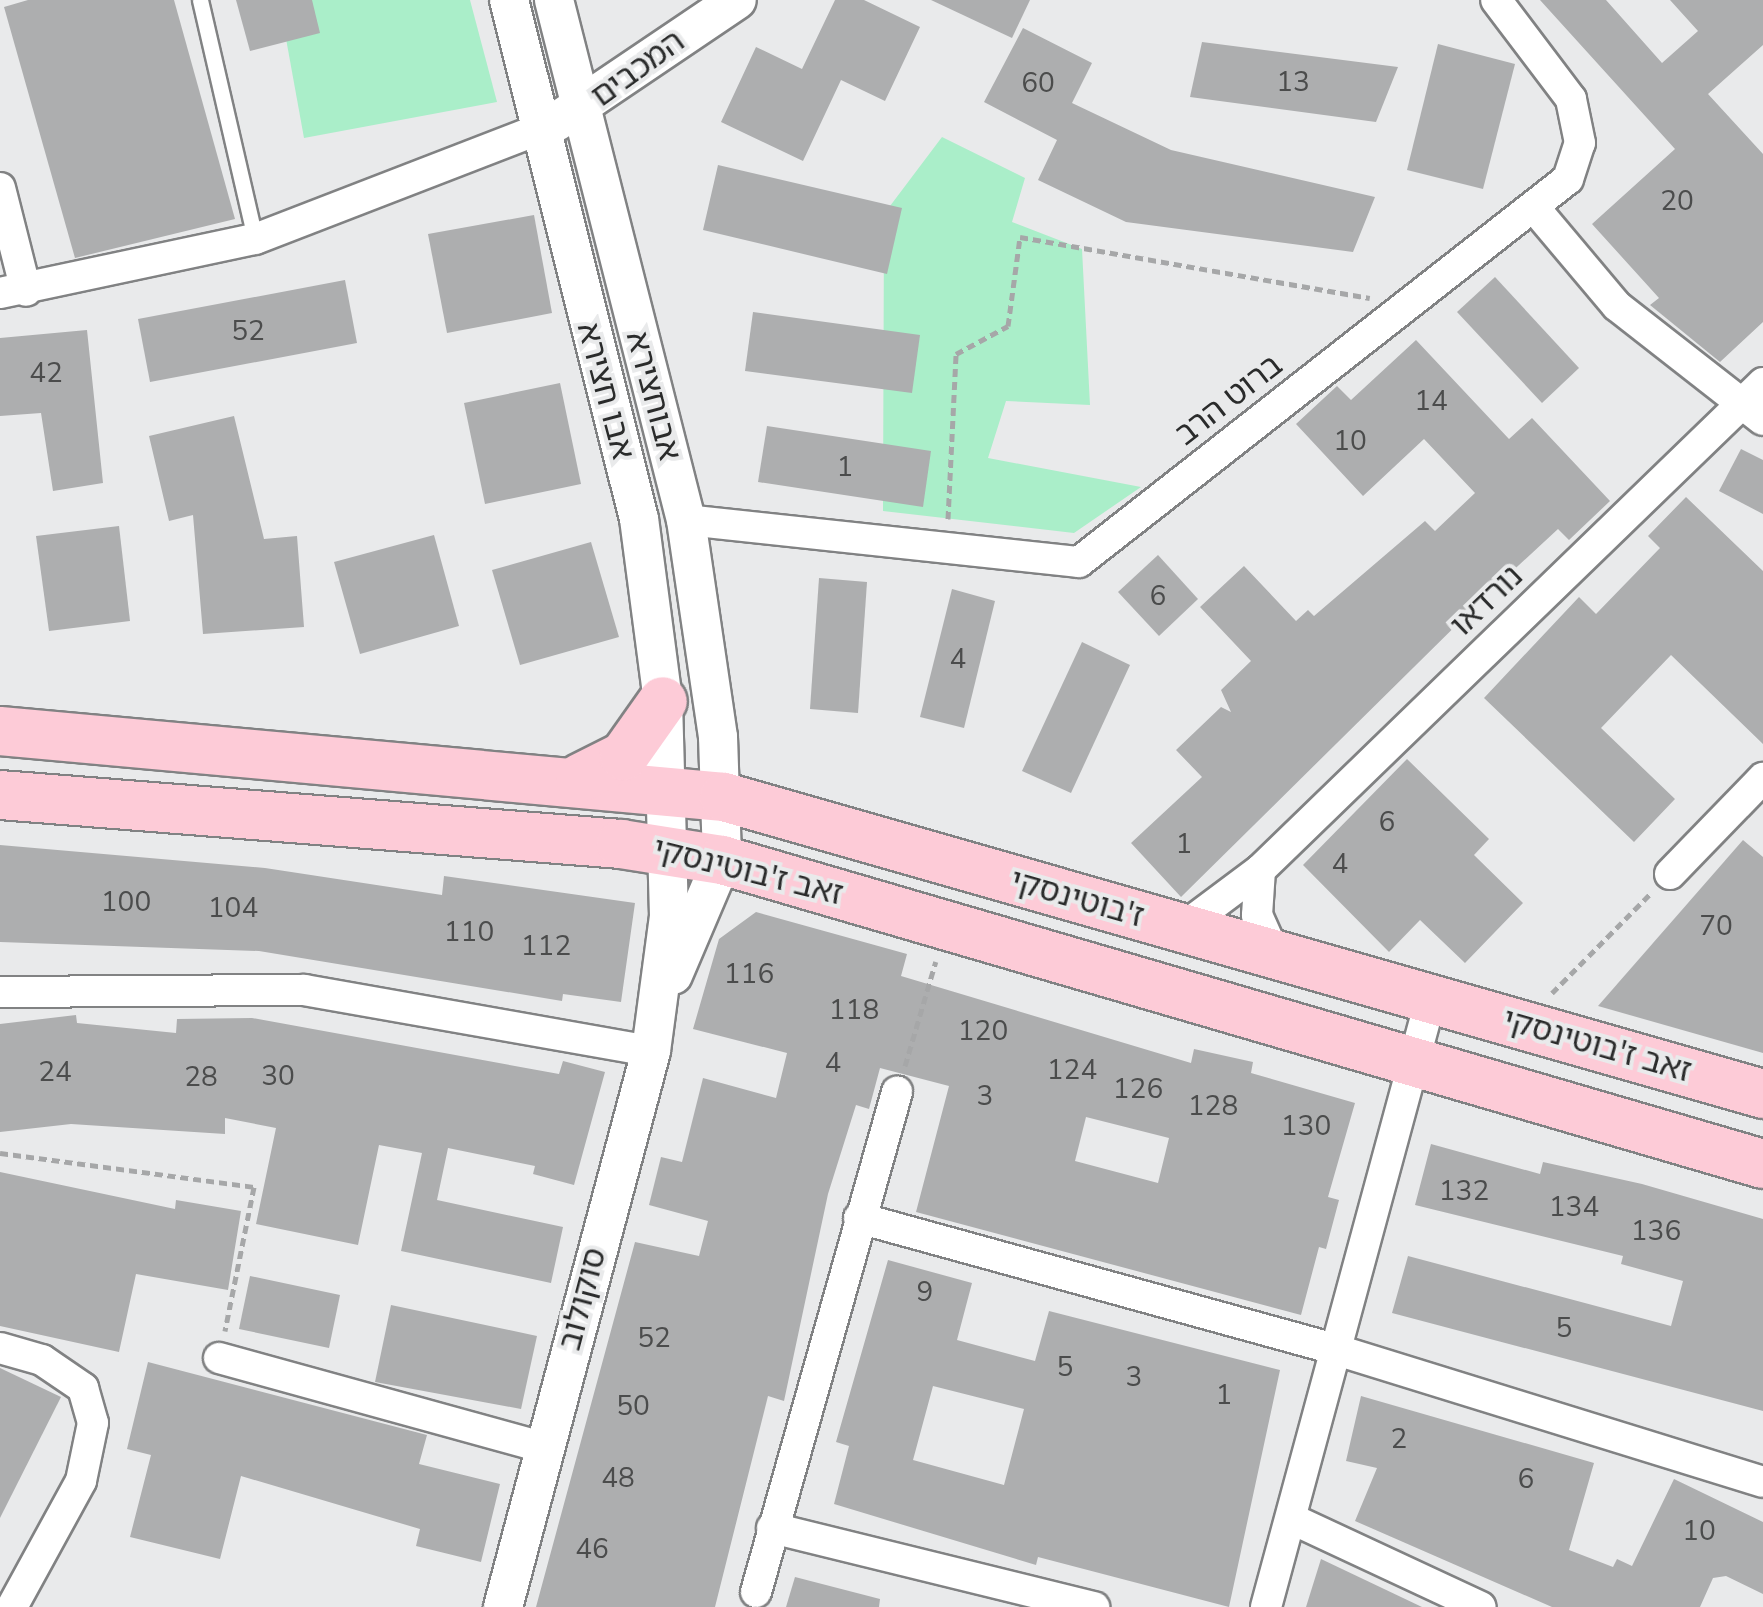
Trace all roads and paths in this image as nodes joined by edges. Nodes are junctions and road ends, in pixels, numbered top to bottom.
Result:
1 (200, 0) edge
2 (509, 0) edge
3 (554, 0) edge
4 (736, 0) edge
5 (1496, 0) edge
6 (577, 113) junction
7 (535, 131) junction
8 (0, 188) edge
9 (1537, 212) junction
10 (255, 239) junction
11 (13, 292) edge
12 (1408, 305) junction
13 (1763, 382) edge
14 (1751, 413) edge
15 (686, 520) junction
16 (947, 547) junction
17 (663, 701) junction
18 (0, 731) edge
19 (580, 778) junction
20 (1763, 778) edge
21 (669, 786) junction
22 (0, 795) edge
23 (724, 796) junction
24 (669, 849) junction
25 (722, 860) junction
26 (1260, 870) junction
27 (1670, 874) joint
28 (947, 925) junction
29 (1182, 929) junction
30 (1274, 955) junction
31 (665, 991) junction
32 (0, 992) edge
33 (1431, 998) junction
34 (1522, 1023) junction
35 (651, 1051) junction
36 (1414, 1063) junction
37 (896, 1092) joint
38 (1763, 1094) edge
39 (0, 1153) edge
40 (1763, 1164) edge
41 (859, 1218) junction
42 (0, 1348) edge
43 (1338, 1350) junction
44 (220, 1358) joint
45 (542, 1447) junction
46 (1763, 1482) edge
47 (1292, 1519) junction
48 (772, 1528) junction
49 (756, 1592) dead end
50 (12, 1607) edge
51 (503, 1607) edge
52 (1094, 1607) edge
53 (1266, 1607) edge
54 (1481, 1607) edge

1 - 10 lane
2 - 7 street, אבו חצירא
3 - 6 street, אבוחצירא
4 - 6 street, המכבים
5 - 9 street, ברוט הרב
6 - 7 street, המכבים
6 - 15 street, אבוחצירא
7 - 10 street
7 - 17 street, אבו חצירא
8 - 11 street
9 - 12 street, ברוט הרב
9 - 14 street
10 - 11 street
12 - 16 street, ברוט הרב
12 - 16 path
13 - 14 street, נורדאו
14 - 26 street, נורדאו
15 - 16 street, ברוט הרב
15 - 23 street, אבוחצירא
17 - 19 main road
17 - 21 street, אבו חצירא
18 - 19 main road, זאב ז'בוטינסקי
19 - 21 main road, זאב ז'בוטינסקי
20 - 27 street
21 - 23 main road, זאב ז'בוטינסקי
21 - 24 street, סוקולוב
22 - 24 main road, זאב ז'בוטינסקי
23 - 25 street
23 - 29 main road, ז'בוטינסקי
24 - 25 main road, זאב ז'בוטינסקי
24 - 31 street, סוקולוב
25 - 28 main road, זאב ז'בוטינסקי
25 - 31 street, סוקולוב
26 - 29 street, נורדאו
26 - 30 street
27 - 34 path
28 - 36 main road, זאב ז'בוטינסקי
28 - 37 path
29 - 30 main road, ז'בוטינסקי
30 - 33 main road, ז'בוטינסקי
31 - 35 street, סוקולוב
32 - 35 street
33 - 34 main road, זאב ז'בוטינסקי
33 - 36 street
34 - 38 main road, זאב ז'בוטינסקי
35 - 45 street, סוקולוב
36 - 40 main road
36 - 43 street
37 - 41 street
39 - 44 path
41 - 43 street
41 - 48 street
42 - 50 street
43 - 46 street
43 - 47 street
44 - 45 street
45 - 51 street, סוקולוב
47 - 53 street
47 - 54 street
48 - 49 street
48 - 52 street

